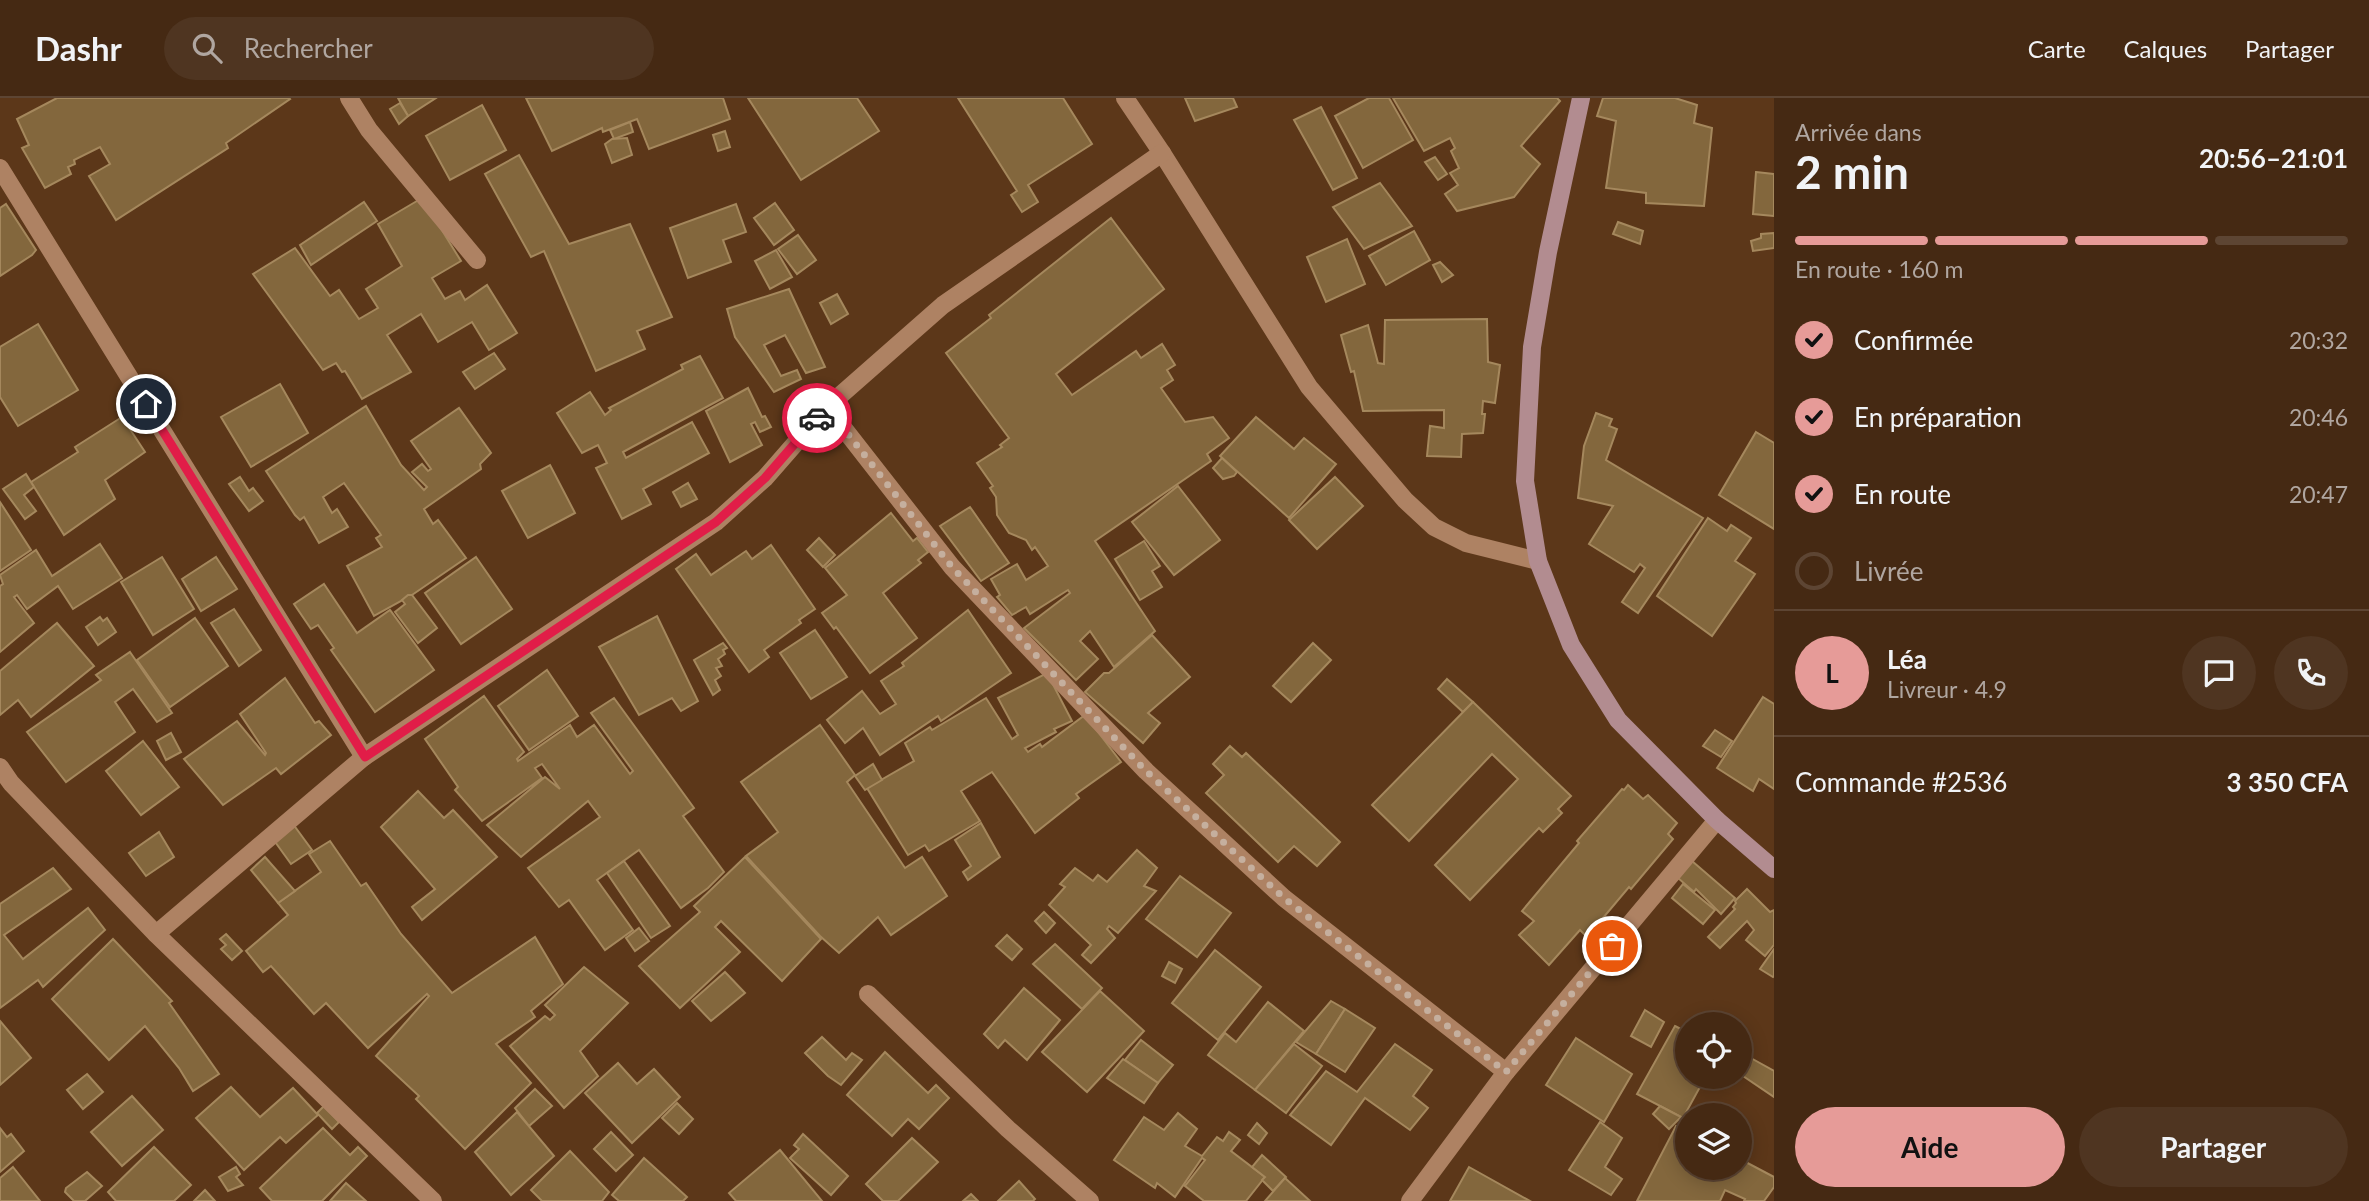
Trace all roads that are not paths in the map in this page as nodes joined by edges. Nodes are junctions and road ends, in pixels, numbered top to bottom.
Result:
1 (349, 98) edge
2 (1125, 98) edge
3 (1581, 98) edge
4 (1162, 153) junction
5 (0, 168) edge
6 (477, 260) dead end
7 (827, 407) junction
8 (1538, 561) junction
9 (365, 757) junction
10 (0, 767) edge
11 (1717, 820) junction
12 (1774, 869) edge
13 (156, 934) junction
14 (869, 994) dead end
15 (1506, 1072) junction
16 (433, 1201) edge
17 (1090, 1201) edge
18 (1410, 1201) edge

1 - 6 street
2 - 4 street
3 - 8 main road
4 - 7 street
4 - 8 street
5 - 9 street
7 - 9 street
7 - 15 street
8 - 11 main road
9 - 13 street
10 - 13 street
11 - 12 main road
11 - 15 street
13 - 16 street
14 - 17 street
15 - 18 street

